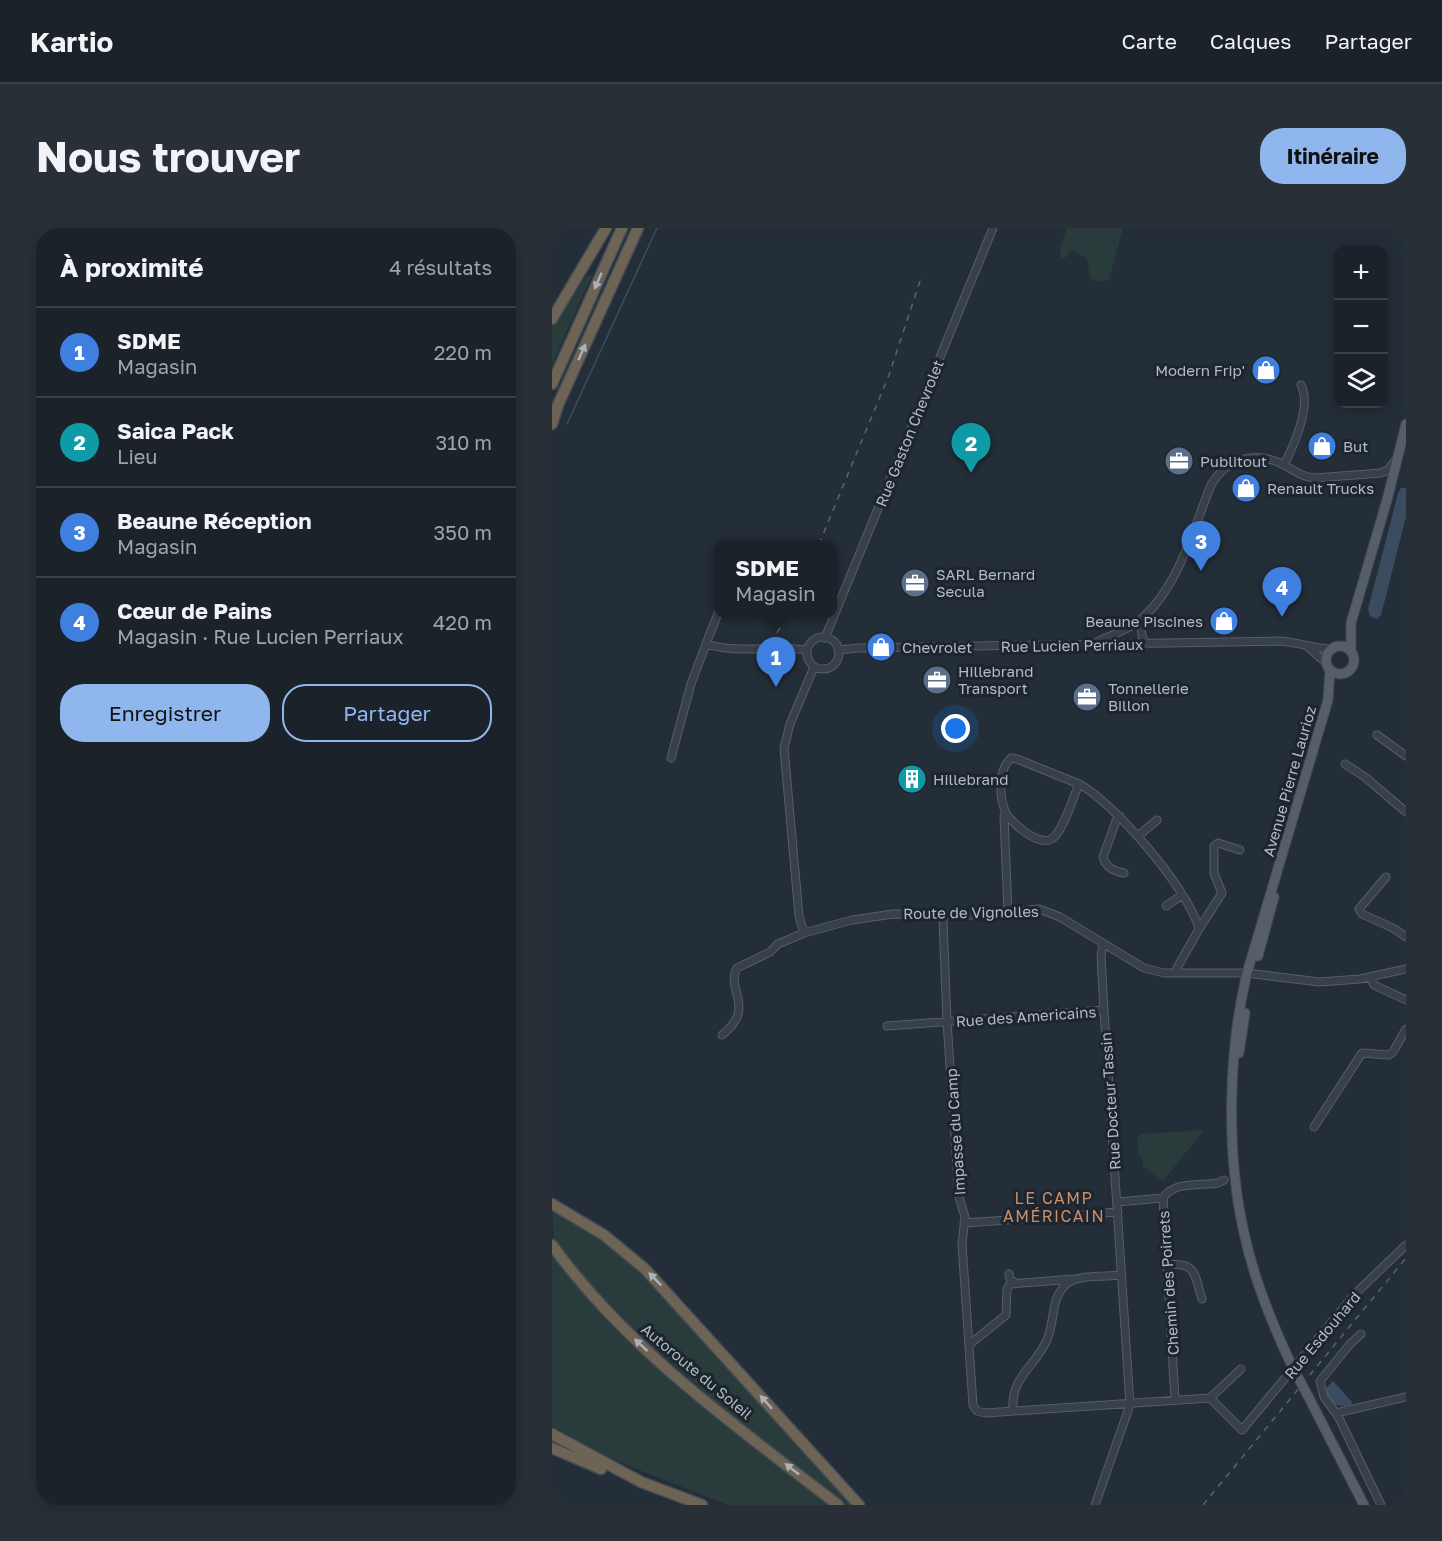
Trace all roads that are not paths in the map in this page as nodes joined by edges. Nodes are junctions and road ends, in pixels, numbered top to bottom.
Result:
1 (606, 228) edge
2 (622, 228) edge
3 (638, 228) edge
4 (993, 228) edge
5 (552, 319) edge
6 (552, 384) edge
7 (1301, 385) dead end
8 (558, 405) junction
9 (552, 416) edge
10 (552, 424) edge
11 (1406, 424) edge
12 (1399, 453) junction
13 (1284, 465) junction
14 (837, 609) edge
15 (716, 618) edge
16 (833, 618) edge
17 (1140, 620) junction
18 (1351, 623) junction
19 (825, 638) junction
20 (706, 644) junction
21 (1146, 644) junction
22 (1095, 645) junction
23 (1306, 646) junction
24 (1334, 648) junction
25 (807, 650) junction
26 (838, 650) junction
27 (1351, 652) junction
28 (814, 667) junction
29 (1328, 667) junction
30 (1344, 674) junction
31 (1328, 700) junction
32 (1377, 735) dead end
33 (1406, 756) edge
34 (671, 758) dead end
35 (1345, 764) dead end
36 (1079, 784) junction
37 (1406, 810) edge
38 (1006, 814) junction
39 (1120, 816) junction
40 (1157, 820) dead end
41 (1138, 836) junction
42 (1240, 850) dead end
43 (1124, 873) dead end
44 (1386, 877) dead end
45 (1182, 895) junction
46 (1166, 906) dead end
47 (1008, 911) junction
48 (941, 914) junction
49 (1199, 929) junction
50 (805, 932) junction
51 (1406, 937) edge
52 (1103, 943) junction
53 (1406, 969) edge
54 (1177, 973) junction
55 (1250, 973) junction
56 (1370, 978) junction
57 (1406, 1000) edge
58 (1104, 1010) junction
59 (947, 1022) junction
60 (887, 1026) dead end
61 (1406, 1029) edge
62 (722, 1035) dead end
63 (1314, 1126) dead end
64 (1224, 1180) dead end
65 (1163, 1198) junction
66 (1118, 1202) junction
67 (552, 1204) edge
68 (1118, 1212) junction
69 (964, 1223) junction
70 (552, 1245) edge
71 (1406, 1245) edge
72 (1167, 1264) junction
73 (1009, 1274) dead end
74 (1122, 1275) junction
75 (1077, 1279) junction
76 (1014, 1282) junction
77 (1202, 1299) dead end
78 (1361, 1334) dead end
79 (970, 1344) junction
80 (1241, 1369) dead end
81 (1210, 1398) junction
82 (1406, 1398) edge
83 (1174, 1399) junction
84 (1130, 1403) junction
85 (1013, 1410) junction
86 (1336, 1413) junction
87 (552, 1434) edge
88 (552, 1448) edge
89 (641, 1482) junction
90 (702, 1505) edge
91 (838, 1505) edge
92 (859, 1505) edge
93 (1095, 1505) edge
94 (1364, 1505) edge
95 (1381, 1505) edge

1 - 5 highway
2 -> 6 highway
8 -> 3 highway
4 - 14 street, Rue Gaston Chevrolet
7 - 13 street
8 - 9 highway
8 - 10 highway
11 - 12 main road
12 - 13 street
12 - 18 main road
13 - 17 street
15 - 20 street
16 - 19 street, Rue Gaston Chevrolet
17 - 21 street
17 - 22 street
18 - 24 main road
18 - 27 main road
19 - 25 street
19 - 26 street
20 - 25 street
20 - 34 street
21 - 22 street, Rue Lucien Perriaux
21 - 23 street, Rue Lucien Perriaux
22 - 26 street, Rue Lucien Perriaux
23 - 24 street, Rue Lucien Perriaux
23 - 29 street
24 - 27 main road
24 - 29 main road
25 - 28 street
26 - 28 street
27 - 30 main road
28 - 50 street
29 - 30 main road
29 - 31 main road, Avenue Pierre Laurioz
30 - 31 main road, Avenue Pierre Laurioz
31 - 55 main road, Avenue Pierre Laurioz
32 - 33 street
35 - 37 street
36 - 38 street
36 - 38 street
36 - 39 street
38 - 47 street
39 - 41 street
39 - 43 street
40 - 41 street
41 - 45 street
42 - 49 street
44 - 51 street
45 - 46 street
45 - 49 street
47 - 48 street, Route de Vignolles
47 - 52 street, Route de Vignolles
48 - 50 street, Route de Vignolles
48 - 59 street, Impasse du Camp
49 - 54 street
50 - 62 street, Route de Vignolles
52 - 54 street, Route de Vignolles
52 - 58 street, Rue Docteur Tassin
53 - 56 street, Route de Vignolles
54 - 55 street, Route de Vignolles
55 - 56 street, Route de Vignolles
55 - 94 main road, Avenue Pierre Laurioz, bridge
56 - 57 street
58 - 59 street, Rue des Americains
58 - 66 street, Rue Docteur Tassin
59 - 60 street, Rue des Americains
59 - 69 street, Impasse du Camp
61 - 63 street
64 - 65 street, Chemin des Poirrets
65 - 66 street
65 - 72 street, Chemin des Poirrets
66 - 68 street, Rue Docteur Tassin
92 -> 67 highway
68 - 69 street
68 - 74 street, Rue Docteur Tassin
69 - 79 street, Impasse du Camp
91 -> 70 highway, Autoroute du Soleil
71 - 81 street, Rue Esdouhard
72 - 77 street
72 - 83 street, Chemin des Poirrets
73 - 76 street
74 - 75 street
74 - 84 street, Rue Docteur Tassin
75 - 76 street
75 - 85 street
76 - 79 street
78 - 86 street
79 - 85 street, Impasse du Camp
80 - 81 street
81 - 83 street
82 - 86 street
83 - 84 street
84 - 85 street
84 - 93 street, Rue Docteur Tassin
86 - 95 street
87 - 89 highway
88 - 89 highway
89 - 90 highway

